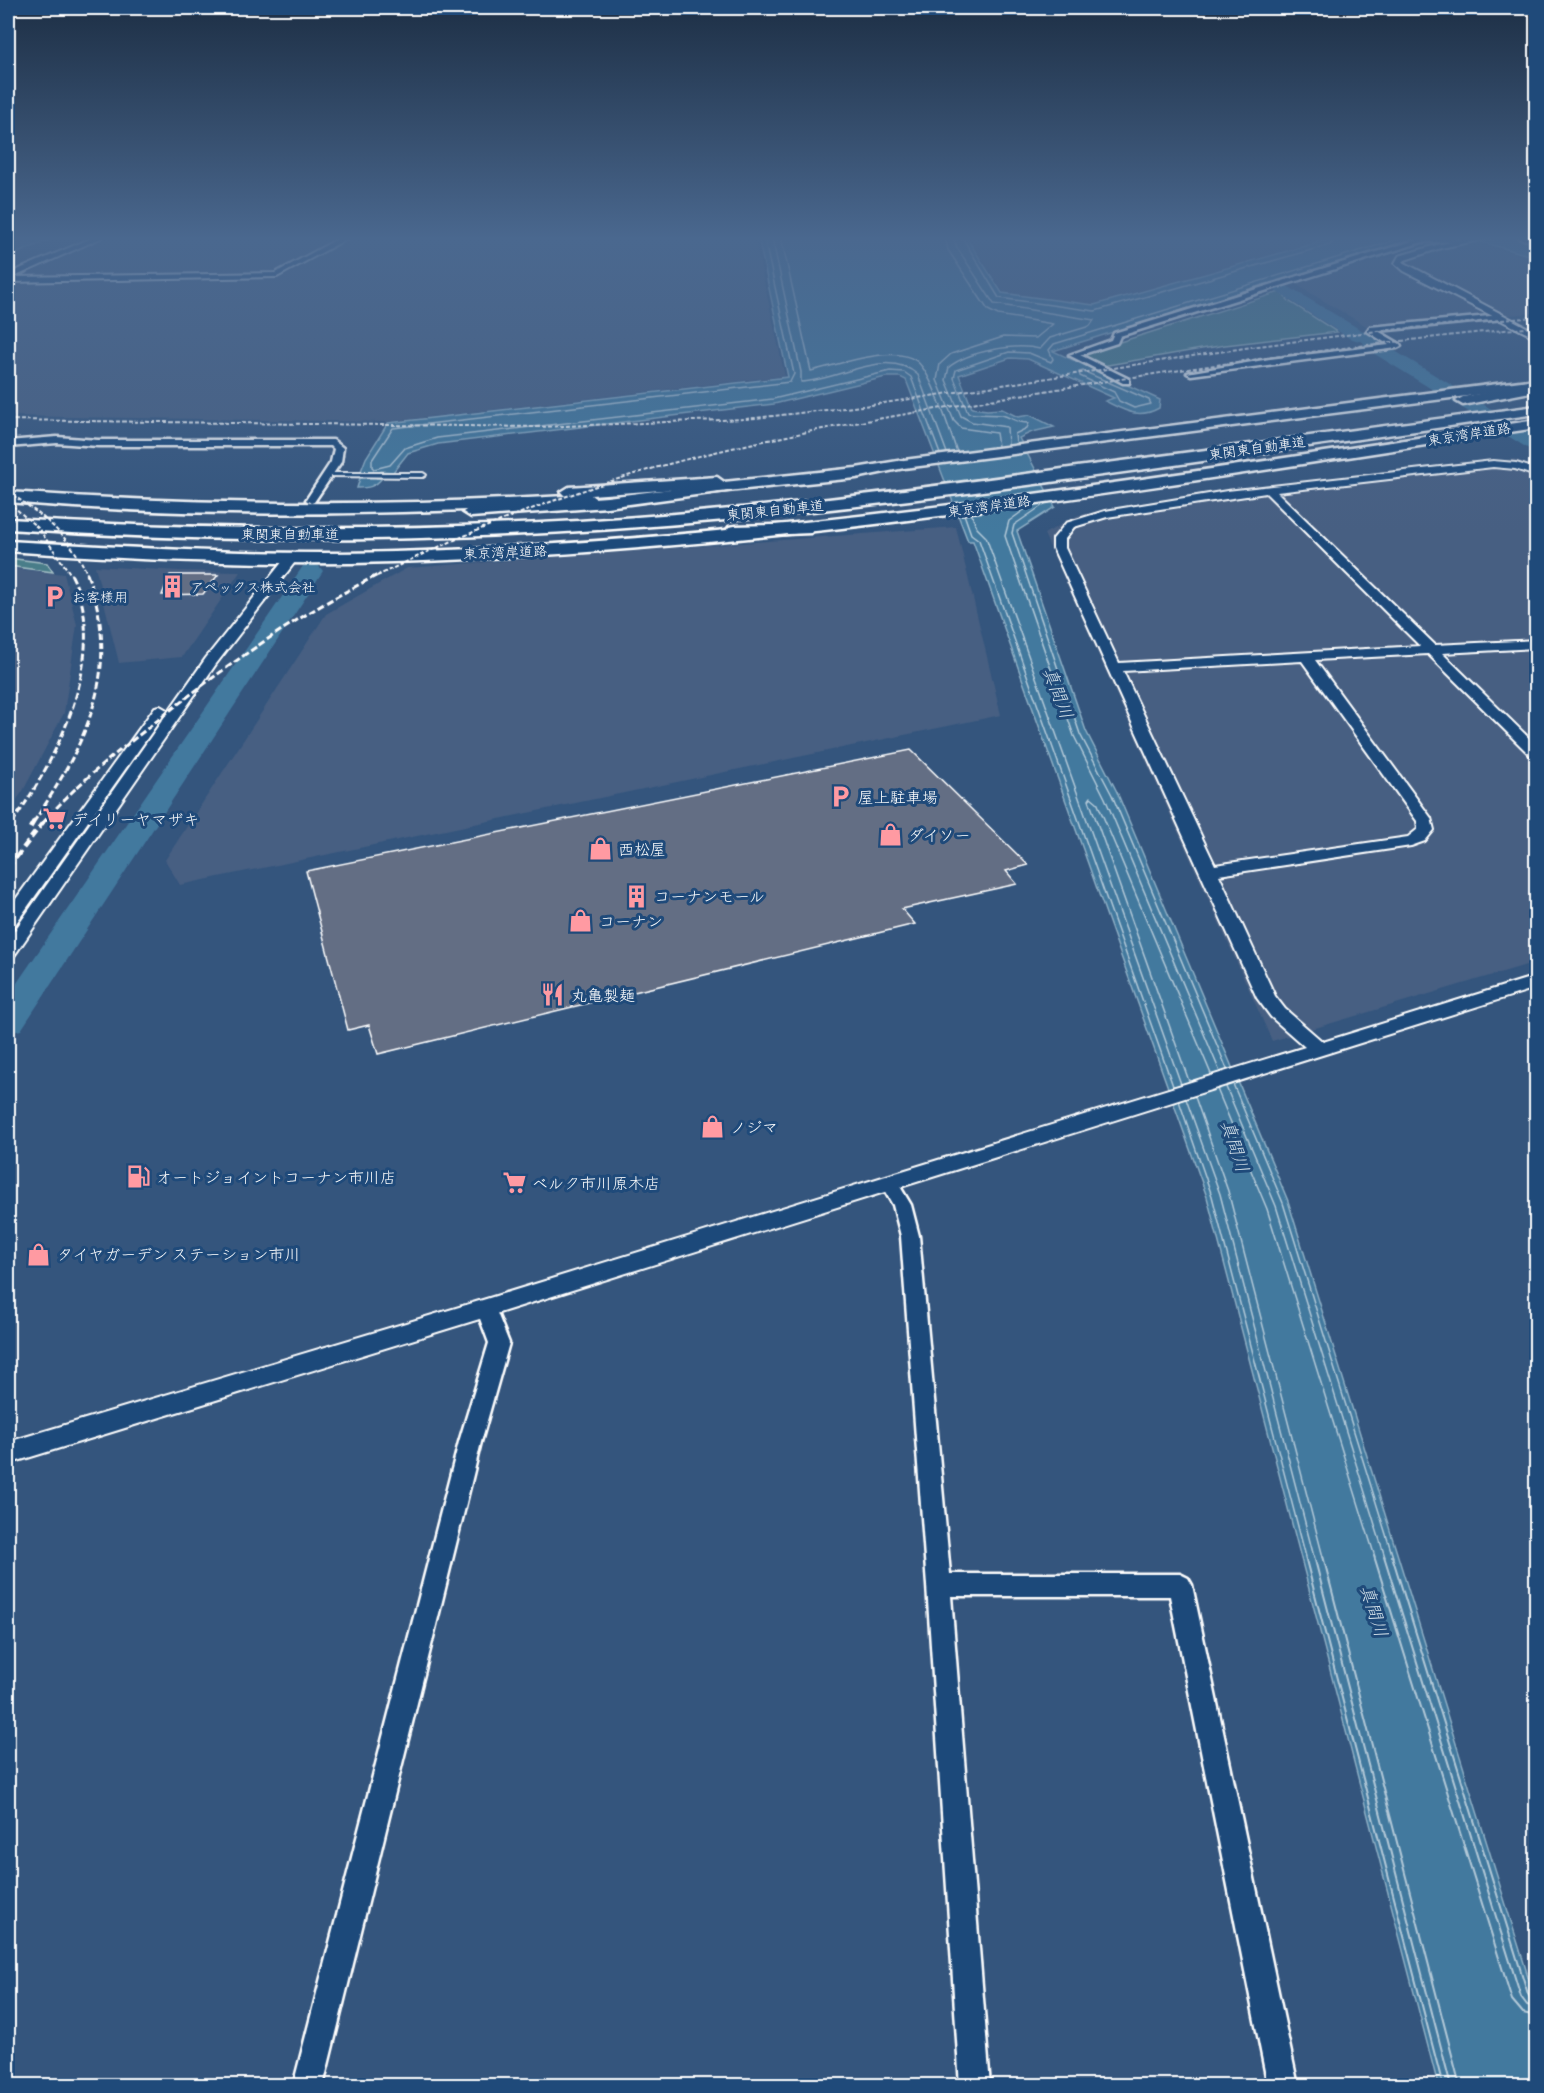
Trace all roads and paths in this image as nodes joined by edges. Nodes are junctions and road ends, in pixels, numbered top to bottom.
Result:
1 (1133, 335) edge
2 (1379, 335) edge
3 (1536, 371) edge
4 (1191, 373) dead end
5 (1536, 375) edge
6 (1126, 381) dead end
7 (1473, 381) junction
8 (1536, 385) edge
9 (1536, 401) edge
10 (1536, 410) edge
11 (1536, 418) edge
12 (1536, 424) edge
13 (1194, 427) junction
14 (1536, 431) edge
15 (1536, 437) edge
16 (8, 444) edge
17 (1390, 453) junction
18 (836, 472) junction
19 (1536, 473) edge
20 (328, 474) junction
21 (423, 475) dead end
22 (960, 478) junction
23 (727, 487) junction
24 (1268, 489) junction
25 (8, 490) edge
26 (1078, 494) junction
27 (858, 496) junction
28 (8, 497) edge
29 (311, 500) junction
30 (8, 513) edge
31 (145, 521) junction
32 (65, 522) junction
33 (8, 524) edge
34 (805, 529) junction
35 (8, 538) edge
36 (8, 546) edge
37 (437, 555) junction
38 (284, 559) junction
39 (1536, 644) edge
40 (1430, 650) junction
41 (1306, 657) junction
42 (196, 661) junction
43 (211, 661) junction
44 (1115, 667) junction
45 (188, 682) junction
46 (147, 738) junction
47 (1536, 753) edge
48 (1209, 871) junction
49 (8, 922) edge
50 (8, 952) edge
51 (1536, 982) edge
52 (1319, 1049) junction
53 (889, 1183) junction
54 (486, 1308) junction
55 (8, 1453) edge
56 (939, 1585) junction
57 (308, 2085) edge
58 (975, 2085) edge
59 (1283, 2085) edge

1 - 6 street
2 - 4 street
3 - 7 highway
5 - 7 highway
7 - 13 highway
8 - 13 highway
8 - 22 highway
9 - 22 highway, 東関東自動車道
10 - 27 highway, 東関東自動車道
11 - 27 highway
12 - 26 highway, 東京湾岸道路
13 - 18 highway
14 - 17 highway
15 - 17 highway
16 - 20 street
17 - 26 highway
18 - 23 highway
18 - 29 highway
19 - 24 street
20 - 21 street
20 - 29 street
22 - 27 highway, 東関東自動車道
23 - 28 highway
23 - 31 highway
24 - 40 street
24 - 44 street
25 - 29 highway
26 - 34 highway, 東京湾岸道路
27 - 31 highway, 東関東自動車道
27 - 32 highway, 東関東自動車道
30 - 32 highway, 東関東自動車道
31 - 32 highway, 東関東自動車道
32 - 33 highway, 東関東自動車道
32 - 34 highway
34 - 37 highway, 東京湾岸道路
35 - 37 highway, 東京湾岸道路
36 - 38 highway, 東京湾岸道路
37 - 38 highway, 東京湾岸道路
38 - 42 street
38 - 43 street
39 - 40 street
40 - 41 street
40 - 47 street
41 - 44 street
41 - 48 street
42 - 43 street
42 - 45 street
43 - 45 street
44 - 48 street
45 - 46 street
46 - 49 street
46 - 50 street
48 - 52 street
51 - 52 street
52 - 53 street
53 - 54 street
53 - 56 street
54 - 55 street
54 - 57 street
56 - 58 street
56 - 59 street

